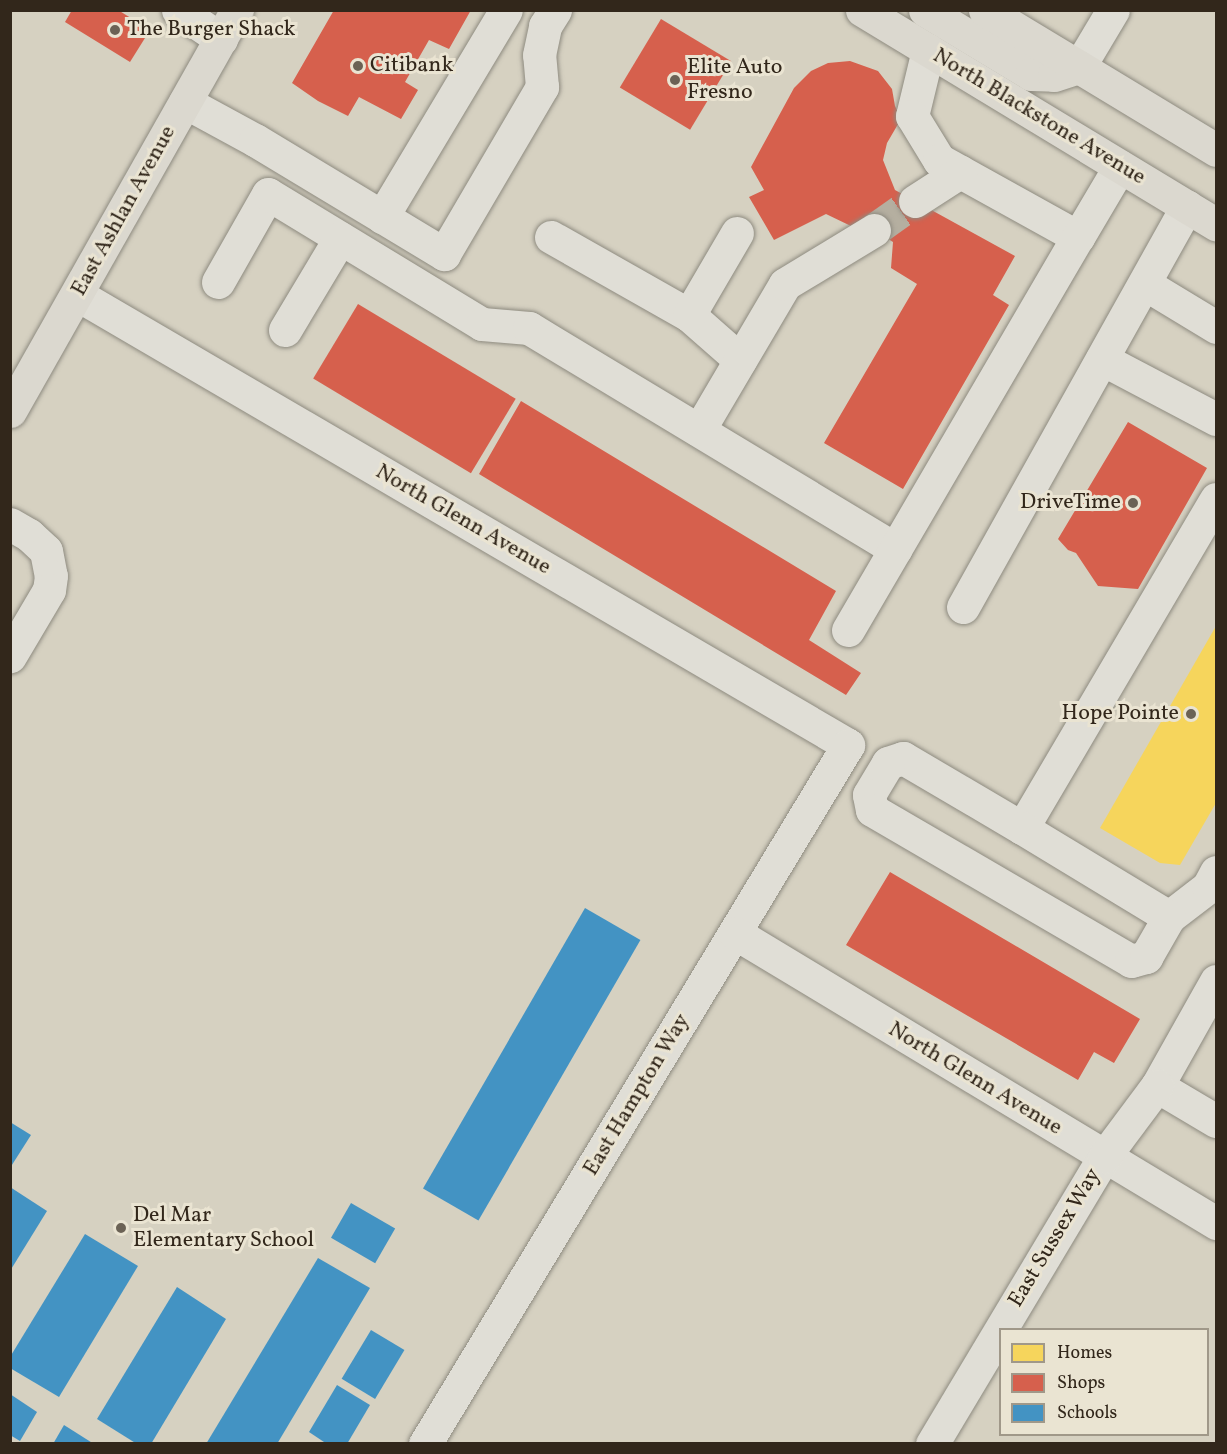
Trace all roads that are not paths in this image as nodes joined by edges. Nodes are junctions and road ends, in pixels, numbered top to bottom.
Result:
1 (178, 10) edge
2 (237, 10) edge
3 (506, 10) edge
4 (555, 10) edge
5 (862, 10) edge
6 (925, 10) edge
7 (985, 10) edge
8 (1113, 10) edge
9 (221, 39) junction
10 (928, 50) junction
11 (1079, 67) junction
12 (185, 102) junction
13 (1216, 150) edge
14 (1120, 166) junction
15 (960, 172) junction
16 (915, 201) tunnel mouth
17 (1187, 206) junction
18 (382, 217) junction
19 (1216, 224) edge
20 (874, 230) tunnel mouth
21 (737, 233) dead end
22 (551, 237) dead end
23 (1078, 237) junction
24 (340, 238) junction
25 (218, 282) dead end
26 (1145, 284) junction
27 (78, 295) junction
28 (689, 315) junction
29 (1216, 327) edge
30 (285, 330) dead end
31 (1102, 359) junction
32 (740, 360) junction
33 (10, 411) edge
34 (1216, 419) edge
35 (699, 430) junction
36 (1216, 499) edge
37 (10, 524) edge
38 (896, 549) junction
39 (963, 607) dead end
40 (848, 630) dead end
41 (10, 656) edge
42 (848, 745) joint
43 (1022, 828) junction
44 (1216, 872) edge
45 (1169, 917) junction
46 (735, 933) junction
47 (1216, 981) edge
48 (1157, 1086) junction
49 (1216, 1121) edge
50 (1104, 1157) junction
51 (1216, 1223) edge
52 (1001, 1328) edge
53 (999, 1332) edge
54 (425, 1443) edge
55 (932, 1443) edge

1 - 9 street
2 - 9 main road, East Ashlan Avenue
3 - 18 street
4 - 18 street
5 - 10 main road, North Blackstone Avenue
6 - 11 main road
7 - 11 main road
8 - 11 street
9 - 12 main road, East Ashlan Avenue
10 - 14 main road, North Blackstone Avenue
10 - 15 street
11 - 13 main road
12 - 18 street
12 - 27 main road, East Ashlan Avenue
14 - 17 main road, North Blackstone Avenue
14 - 23 street
15 - 16 street
15 - 23 street
17 - 19 main road, North Blackstone Avenue
17 - 26 street
20 - 32 street
21 - 28 street
22 - 28 street
23 - 38 street
24 - 25 street
24 - 30 street
24 - 35 street
26 - 29 street
26 - 31 street
27 - 33 main road, East Ashlan Avenue
27 - 42 street, North Glenn Avenue
28 - 32 street
31 - 34 street
31 - 39 street
32 - 35 street
35 - 38 street
36 - 43 street
37 - 41 street
38 - 40 street
42 - 46 street, East Hampton Way
43 - 45 street
43 - 45 street
44 - 45 street
46 - 50 street, North Glenn Avenue
46 - 54 street, East Hampton Way
47 - 48 street, East Sussex Way
48 - 49 street
48 - 50 street, East Sussex Way
50 - 51 street, North Glenn Avenue
50 - 52 street, East Sussex Way
53 - 55 street, East Sussex Way

